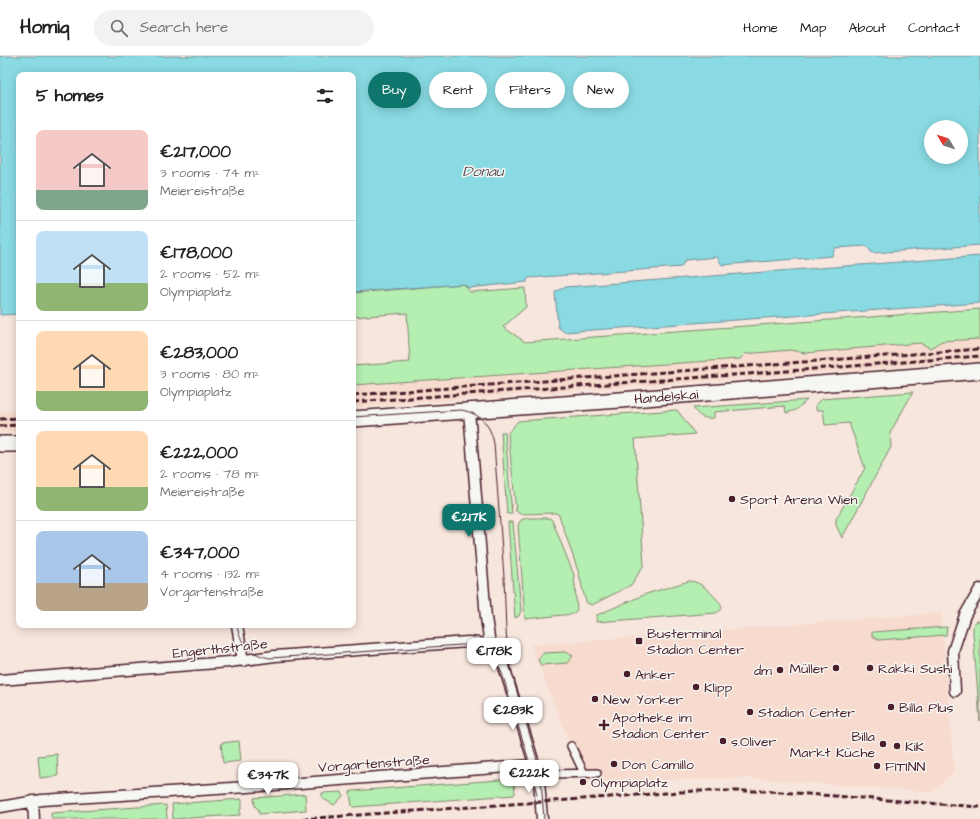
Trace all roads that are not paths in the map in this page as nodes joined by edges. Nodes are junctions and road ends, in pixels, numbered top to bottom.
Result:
1 (980, 371) edge
2 (469, 411) junction
3 (356, 419) edge
4 (0, 444) edge
5 (16, 444) edge
6 (980, 589) edge
7 (237, 628) edge
8 (490, 644) junction
9 (242, 660) junction
10 (0, 680) edge
11 (955, 691) dead end
12 (571, 746) dead end
13 (534, 765) junction
14 (584, 773) junction
15 (597, 773) dead end
16 (552, 774) dead end
17 (33, 801) junction
18 (0, 807) edge
19 (34, 819) edge
20 (542, 819) edge

1 - 2 main road, Handelskai
2 - 3 main road, Handelskai
2 - 8 street
4 - 5 main road
6 - 11 street
7 - 9 street
8 - 9 street, Engerthstraße
8 - 13 street
9 - 10 street, Engerthstraße
12 - 14 street
13 - 17 street, Vorgartenstraße
13 - 20 street
14 - 15 street
14 - 16 street
17 - 18 street, Vorgartenstraße
17 - 19 street

